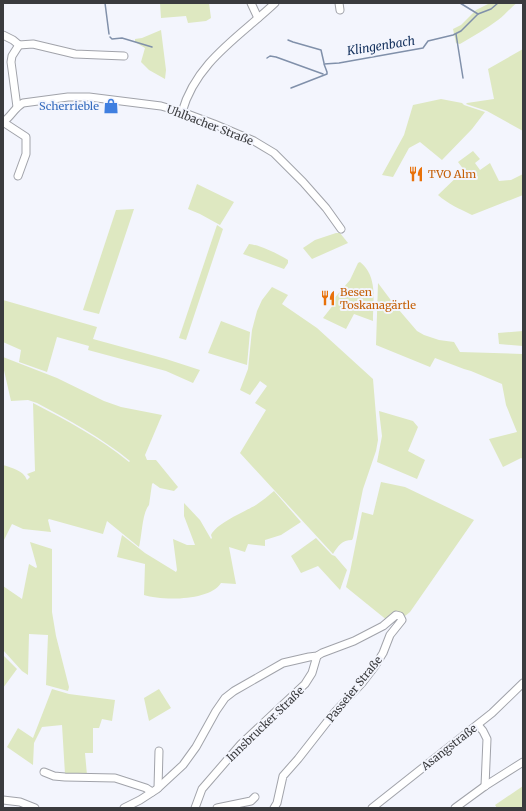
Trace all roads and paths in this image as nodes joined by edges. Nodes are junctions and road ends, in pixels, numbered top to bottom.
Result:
1 (251, 3) edge
2 (275, 3) edge
3 (258, 18) junction
4 (3, 35) edge
5 (19, 45) junction
6 (124, 56) dead end
7 (17, 107) junction
8 (182, 112) junction
9 (3, 122) edge
10 (18, 176) dead end
11 (341, 229) dead end
12 (317, 656) junction
13 (523, 683) edge
14 (478, 725) junction
15 (159, 751) dead end
16 (523, 762) edge
17 (44, 772) dead end
18 (485, 786) junction
19 (155, 790) junction
20 (255, 798) dead end
21 (3, 800) edge
22 (35, 808) edge
23 (124, 808) edge
24 (195, 808) edge
25 (217, 808) edge
26 (274, 808) edge
27 (372, 808) edge
28 (455, 808) edge

1 - 3 street
2 - 3 street
3 - 8 street
4 - 5 street
5 - 6 street
5 - 7 street
7 - 8 street, Uhlbacher Straße
7 - 9 street, Uhlbacher Straße
8 - 11 street, Uhlbacher Straße
9 - 10 street, Uhlbacher Straße
12 - 19 street, Passeier Straße
12 - 24 street, Innsbrucker Straße
12 - 26 street, Passeier Straße
13 - 14 street, Asangstraße
14 - 18 street
14 - 27 street, Asangstraße
15 - 19 street
16 - 18 street
17 - 19 street
18 - 28 street
19 - 23 street, Passeier Straße
20 - 25 street
21 - 22 street

